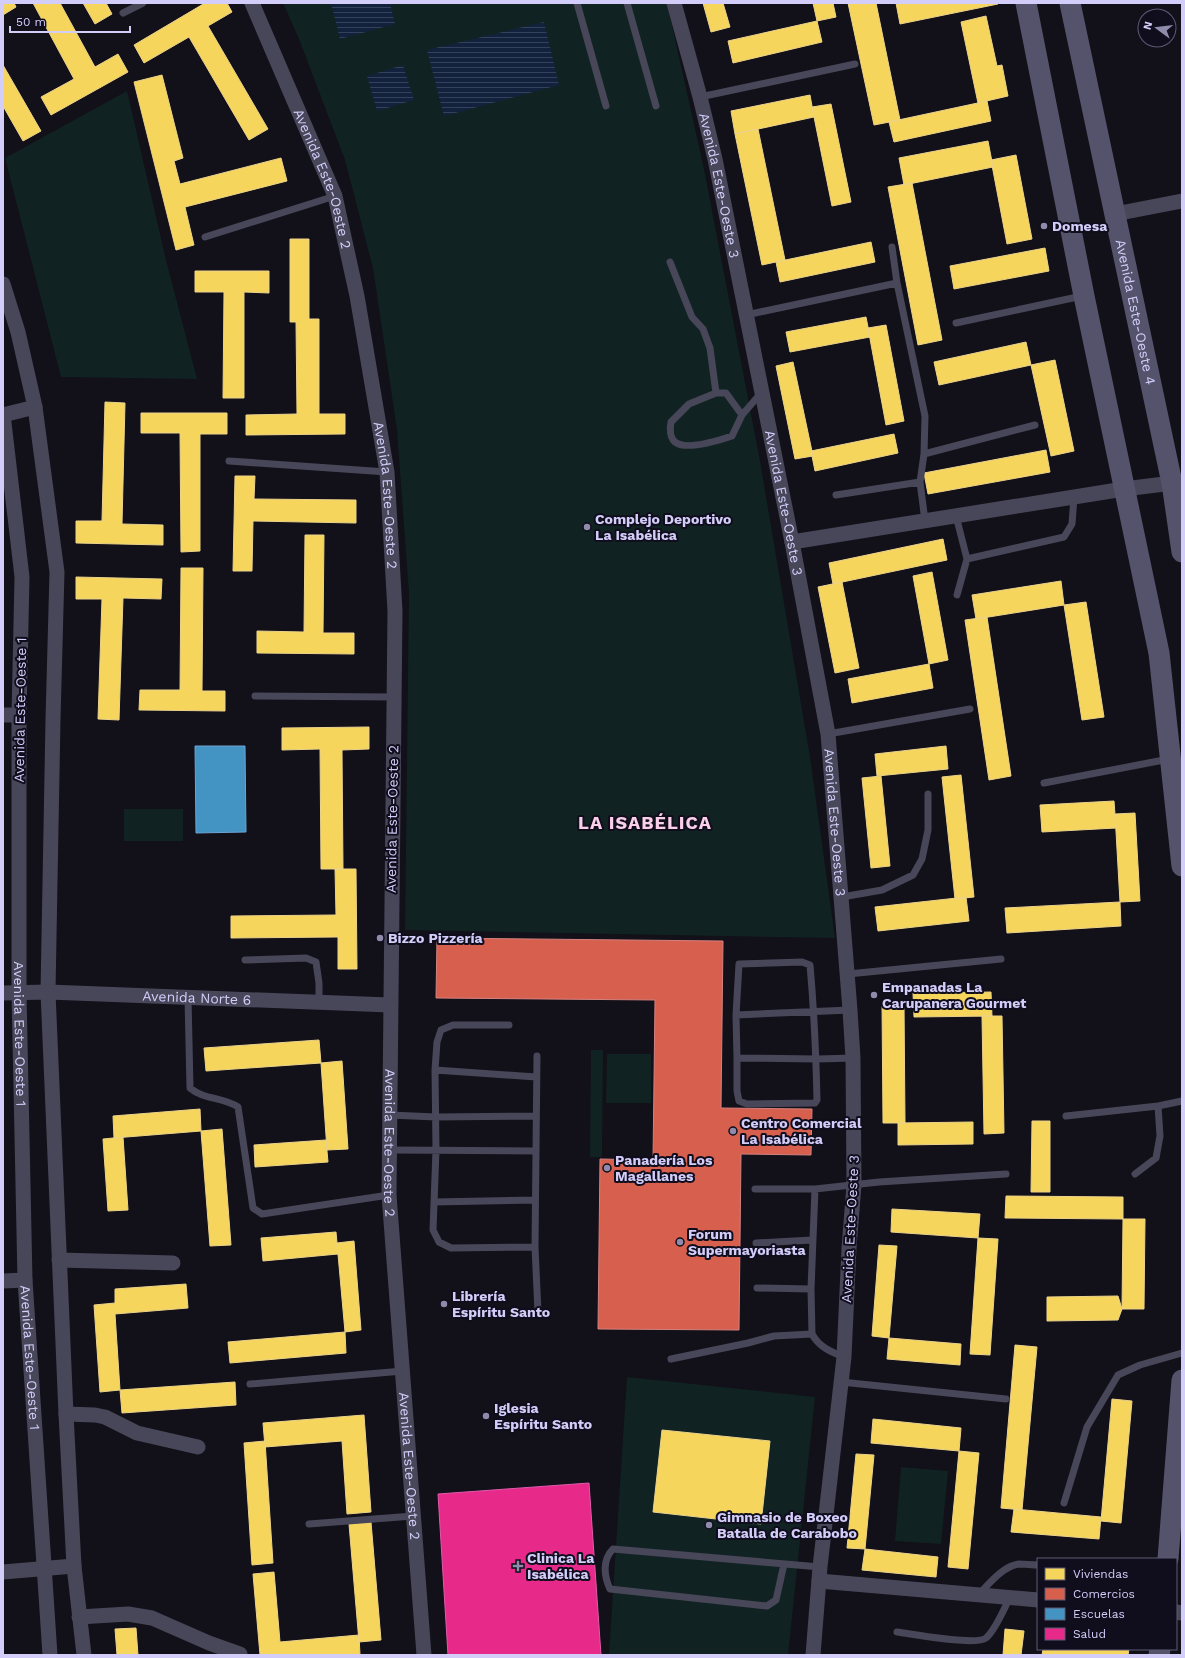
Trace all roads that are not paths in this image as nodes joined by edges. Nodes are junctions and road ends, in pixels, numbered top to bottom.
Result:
1 (143, 3) edge
2 (252, 3) edge
3 (577, 3) edge
4 (628, 3) edge
5 (674, 3) edge
6 (1026, 3) edge
7 (1070, 3) edge
8 (123, 13) dead end
9 (855, 64) dead end
10 (700, 97) junction
11 (606, 106) dead end
12 (656, 106) dead end
13 (335, 196) junction
14 (1182, 201) edge
15 (1115, 214) junction
16 (205, 237) dead end
17 (892, 247) dead end
18 (670, 262) dead end
19 (897, 283) junction
20 (3, 284) edge
21 (1084, 296) junction
22 (746, 315) junction
23 (956, 323) dead end
24 (762, 392) junction
25 (716, 393) junction
26 (35, 407) junction
27 (3, 414) edge
28 (742, 415) junction
29 (1035, 425) dead end
30 (924, 454) junction
31 (229, 461) dead end
32 (387, 472) junction
33 (920, 482) junction
34 (1177, 483) edge
35 (1124, 489) junction
36 (836, 495) dead end
37 (1074, 497) junction
38 (956, 516) junction
39 (926, 521) junction
40 (792, 542) junction
41 (1182, 552) edge
42 (967, 559) junction
43 (957, 595) dead end
44 (255, 696) dead end
45 (394, 696) junction
46 (970, 709) dead end
47 (3, 715) edge
48 (19, 715) junction
49 (828, 734) junction
50 (1171, 759) junction
51 (1044, 783) dead end
52 (928, 794) dead end
53 (1182, 866) edge
54 (842, 896) junction
55 (1001, 959) dead end
56 (245, 960) dead end
57 (848, 974) junction
58 (48, 992) junction
59 (19, 993) junction
60 (3, 994) edge
61 (188, 997) junction
62 (319, 1002) junction
63 (390, 1005) junction
64 (850, 1010) junction
65 (814, 1012) junction
66 (736, 1015) junction
67 (510, 1025) dead end
68 (537, 1056) dead end
69 (736, 1058) junction
70 (853, 1058) junction
71 (816, 1060) junction
72 (435, 1070) junction
73 (536, 1077) junction
74 (1182, 1101) edge
75 (1158, 1106) junction
76 (390, 1115) junction
77 (536, 1116) junction
78 (1066, 1116) dead end
79 (436, 1117) junction
80 (390, 1150) junction
81 (436, 1150) junction
82 (535, 1151) junction
83 (1006, 1174) dead end
84 (1135, 1174) dead end
85 (854, 1185) junction
86 (754, 1189) dead end
87 (815, 1189) junction
88 (389, 1195) junction
89 (535, 1200) junction
90 (434, 1202) junction
91 (812, 1240) junction
92 (756, 1243) dead end
93 (535, 1247) junction
94 (59, 1260) junction
95 (173, 1263) dead end
96 (24, 1280) junction
97 (3, 1281) edge
98 (757, 1288) dead end
99 (811, 1289) junction
100 (538, 1312) dead end
101 (812, 1334) junction
102 (1182, 1353) edge
103 (844, 1357) junction
104 (671, 1359) dead end
105 (402, 1371) junction
106 (1182, 1380) edge
107 (841, 1382) junction
108 (250, 1384) dead end
109 (1006, 1399) dead end
110 (66, 1414) junction
111 (198, 1447) dead end
112 (1064, 1503) dead end
113 (413, 1516) junction
114 (309, 1524) dead end
115 (1168, 1558) edge
116 (784, 1564) junction
117 (1037, 1565) edge
118 (74, 1566) junction
119 (43, 1568) junction
120 (3, 1572) edge
121 (820, 1574) junction
122 (978, 1594) junction
123 (1010, 1597) junction
124 (1037, 1600) edge
125 (79, 1617) junction
126 (897, 1632) dead end
127 (240, 1654) edge
128 (50, 1655) edge
129 (84, 1655) edge
130 (424, 1655) edge
131 (813, 1655) edge

1 - 8 lane
2 - 13 street, Avenida Este-Oeste 2
3 - 11 lane
4 - 12 lane
5 - 10 street, Avenida Este-Oeste 3
6 - 21 main road
7 - 15 main road, Avenida Este-Oeste 4
9 - 10 lane
10 - 22 street, Avenida Este-Oeste 3
13 - 16 lane
13 - 32 street, Avenida Este-Oeste 2
14 - 15 street
15 - 34 main road, Avenida Este-Oeste 4
17 - 19 lane
18 - 25 lane
19 - 22 lane
19 - 30 lane
20 - 26 street
21 - 23 lane
21 - 35 main road
22 - 24 street, Avenida Este-Oeste 3
24 - 28 lane
24 - 40 street, Avenida Este-Oeste 3
25 - 28 lane
25 - 28 lane
26 - 27 street
26 - 58 street
27 - 48 street, Avenida Este-Oeste 1
29 - 30 lane
30 - 33 lane
31 - 32 lane
32 - 45 street, Avenida Este-Oeste 2
33 - 36 lane
33 - 39 lane
34 - 35 street
34 - 41 main road, Avenida Este-Oeste 4
35 - 37 street
35 - 50 main road
37 - 38 street
37 - 42 lane
38 - 39 street
38 - 42 lane
39 - 40 street
40 - 49 street, Avenida Este-Oeste 3
42 - 43 lane
44 - 45 lane
45 - 63 street, Avenida Este-Oeste 2
46 - 49 lane
47 - 48 street
48 - 59 street, Avenida Este-Oeste 1
49 - 54 street, Avenida Este-Oeste 3
50 - 51 lane
50 - 53 main road
52 - 54 lane
54 - 57 street, Avenida Este-Oeste 3
55 - 57 lane
56 - 62 lane
57 - 64 street, Avenida Este-Oeste 3
58 - 59 street, Avenida Norte 6
58 - 61 street, Avenida Norte 6
58 - 94 street
59 - 60 street, Avenida Norte 6
59 - 96 street, Avenida Este-Oeste 1
61 - 62 street, Avenida Norte 6
61 - 88 lane
62 - 63 street, Avenida Norte 6
63 - 76 street, Avenida Este-Oeste 2
64 - 65 lane
64 - 70 street, Avenida Este-Oeste 3
65 - 66 lane
65 - 66 lane
65 - 71 lane
66 - 69 lane
67 - 72 lane
68 - 73 lane
69 - 71 lane
69 - 71 lane
70 - 71 lane
70 - 85 street, Avenida Este-Oeste 3
72 - 73 lane
72 - 79 lane
73 - 77 lane
74 - 75 lane
75 - 78 lane
75 - 84 lane
76 - 79 lane
76 - 80 street, Avenida Este-Oeste 2
77 - 79 lane
77 - 82 lane
79 - 81 lane
80 - 81 lane
80 - 88 street, Avenida Este-Oeste 2
81 - 82 lane
81 - 90 lane
82 - 89 lane
83 - 85 lane
85 - 87 lane
85 - 103 street, Avenida Este-Oeste 3
86 - 87 lane
87 - 91 lane
88 - 105 street, Avenida Este-Oeste 2
89 - 90 lane
89 - 93 lane
90 - 93 lane
91 - 92 lane
91 - 99 lane
93 - 100 lane
94 - 95 street
94 - 110 street
96 - 97 street
96 - 119 street, Avenida Este-Oeste 1
98 - 99 lane
99 - 101 lane
101 - 103 lane
101 - 104 lane
102 - 112 lane
103 - 107 street, Avenida Este-Oeste 3
105 - 108 lane
105 - 113 street, Avenida Este-Oeste 2
106 - 115 main road
107 - 109 lane
107 - 121 street, Avenida Este-Oeste 3
110 - 111 street
110 - 118 street
113 - 114 lane
113 - 130 street, Avenida Este-Oeste 2
116 - 116 lane
116 - 121 lane
117 - 122 lane
118 - 119 street
118 - 125 street
119 - 120 street
119 - 128 street, Avenida Este-Oeste 1
121 - 122 street
121 - 131 street, Avenida Este-Oeste 3
122 - 123 street
123 - 124 street
123 - 126 lane
125 - 127 street
125 - 129 street

